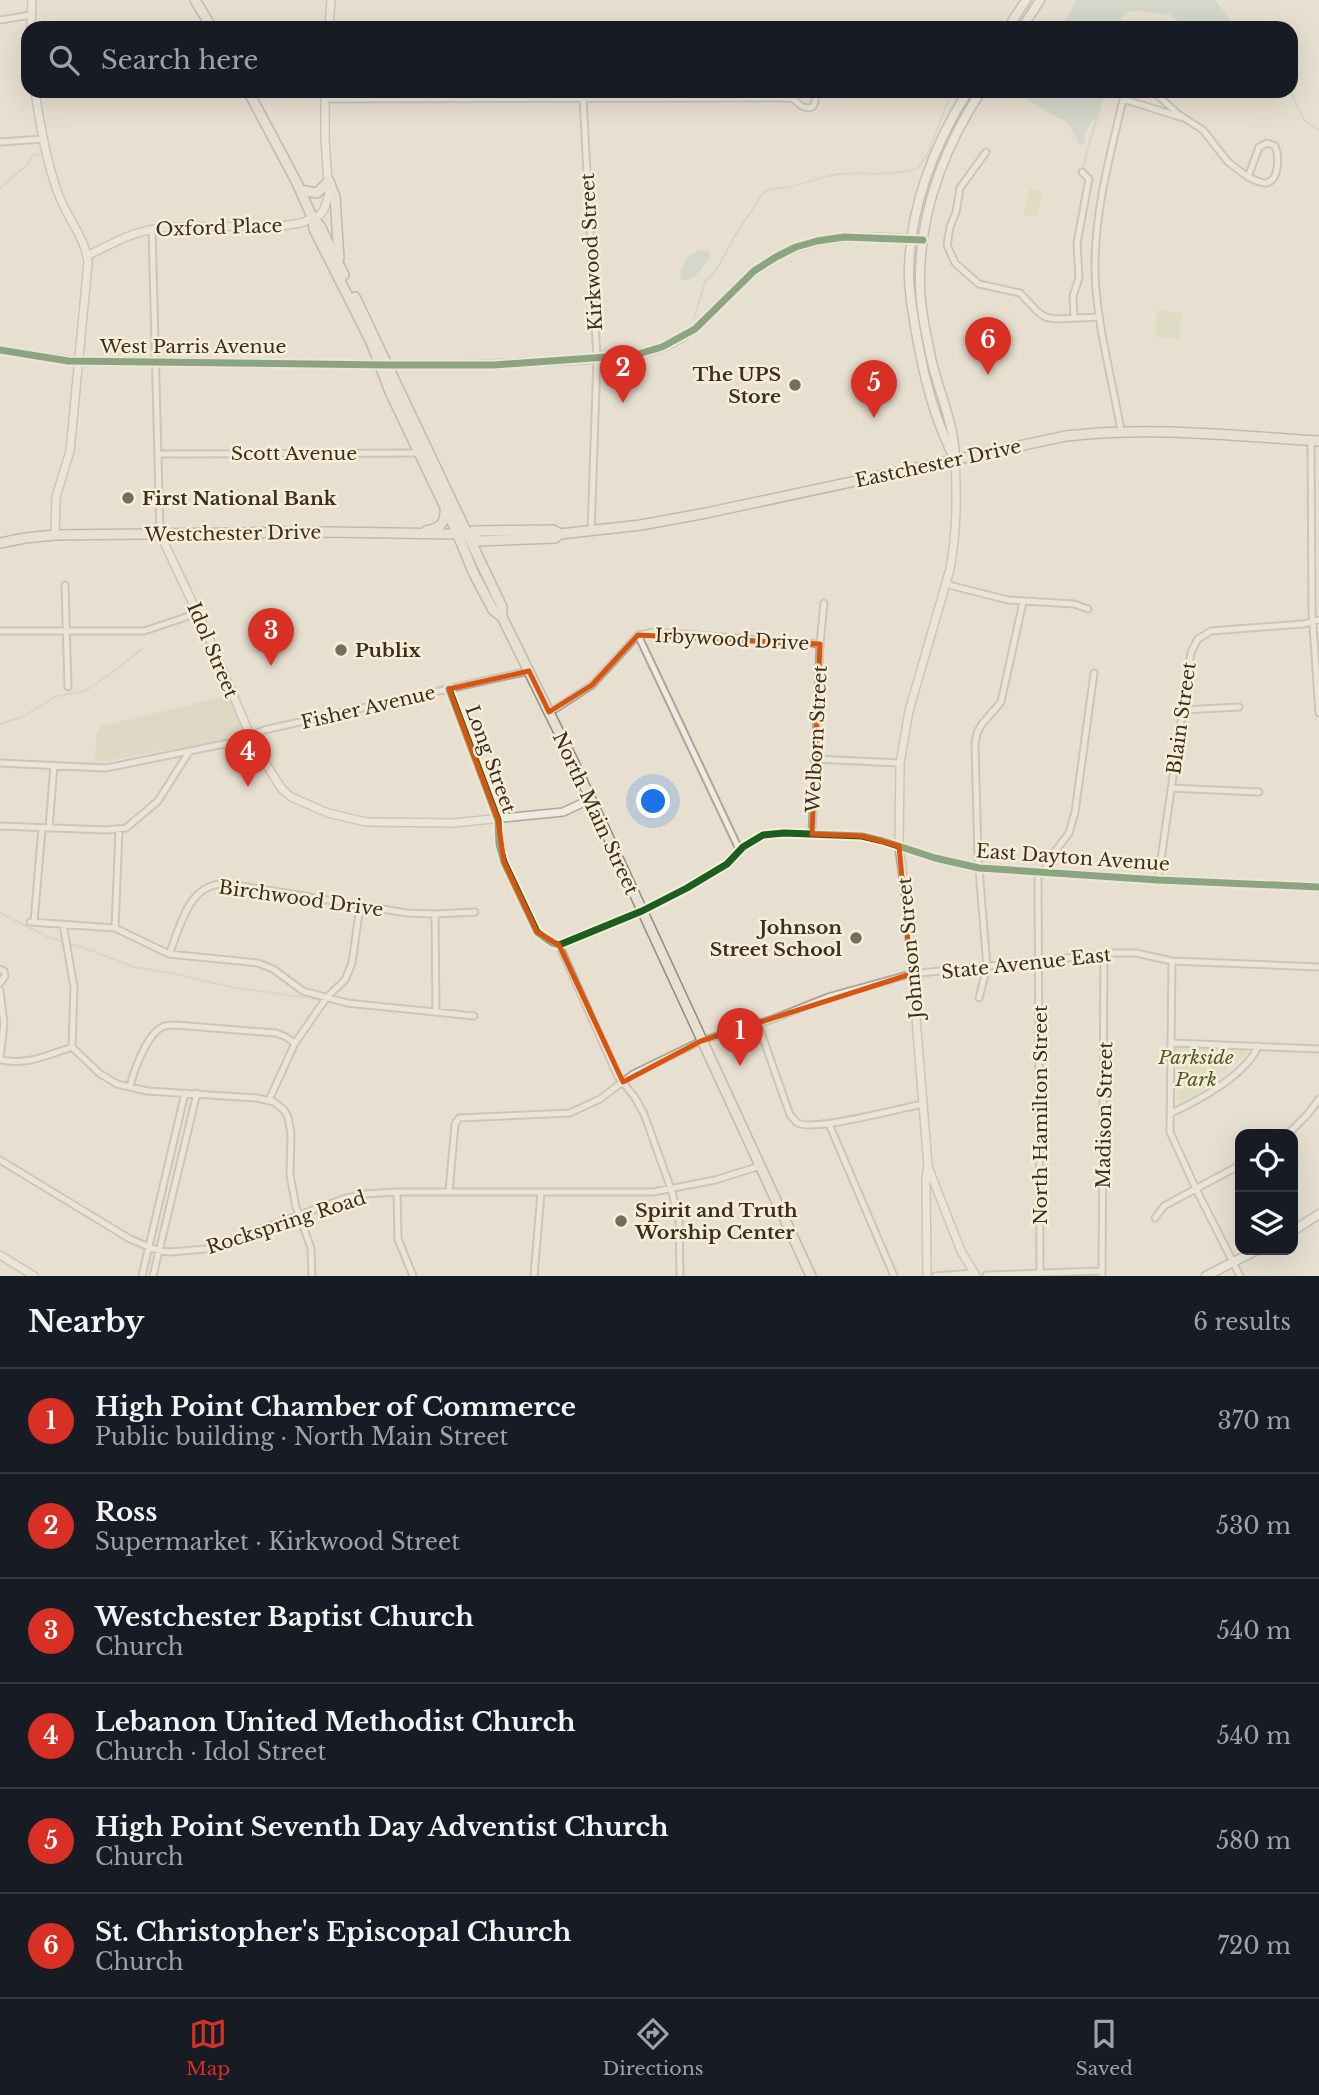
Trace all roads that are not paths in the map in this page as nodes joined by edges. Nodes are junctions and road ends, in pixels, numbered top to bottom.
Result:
1 (33, 0) edge
2 (195, 0) edge
3 (331, 0) edge
4 (1026, 0) edge
5 (1040, 0) edge
6 (31, 15) junction
7 (0, 20) edge
8 (31, 21) edge
9 (208, 21) edge
10 (330, 21) edge
11 (1012, 21) edge
12 (1026, 21) edge
13 (36, 98) edge
14 (252, 98) edge
15 (325, 98) edge
16 (583, 98) joint
17 (791, 98) joint
18 (816, 98) edge
19 (964, 98) edge
20 (976, 98) edge
21 (1161, 98) edge
22 (1123, 99) joint
23 (1184, 118) junction
24 (44, 139) junction
25 (0, 142) edge
26 (986, 152) dead end
27 (1082, 172) dead end
28 (1248, 177) junction
29 (329, 181) junction
30 (300, 190) junction
31 (313, 219) junction
32 (152, 229) junction
33 (912, 239) junction
34 (923, 240) junction
35 (87, 256) junction
36 (340, 267) junction
37 (1100, 317) junction
38 (1074, 318) junction
39 (0, 350) edge
40 (597, 359) junction
41 (79, 361) junction
42 (156, 362) junction
43 (383, 365) junction
44 (1121, 431) junction
45 (1315, 440) edge
46 (428, 450) junction
47 (418, 453) junction
48 (159, 454) junction
49 (955, 460) junction
50 (444, 506) junction
51 (591, 532) junction
52 (160, 534) junction
53 (404, 534) junction
54 (462, 534) junction
55 (560, 534) junction
56 (55, 535) junction
57 (510, 540) junction
58 (0, 543) edge
59 (483, 567) junction
60 (945, 584) junction
61 (65, 585) dead end
62 (1023, 602) junction
63 (824, 603) dead end
64 (1088, 609) dead end
65 (198, 613) junction
66 (502, 617) junction
67 (1316, 621) edge
68 (0, 631) edge
69 (65, 631) junction
70 (638, 635) junction
71 (820, 644) junction
72 (529, 671) junction
73 (1094, 673) dead end
74 (68, 687) dead end
75 (449, 689) junction
76 (1240, 707) dead end
77 (1182, 710) junction
78 (549, 713) junction
79 (1319, 713) edge
80 (250, 737) junction
81 (189, 752) junction
82 (814, 759) junction
83 (0, 763) edge
84 (900, 763) junction
85 (54, 765) junction
86 (1171, 788) junction
87 (1259, 792) dead end
88 (590, 799) junction
89 (498, 820) junction
90 (0, 827) edge
91 (41, 828) junction
92 (49, 828) junction
93 (119, 830) junction
94 (812, 834) junction
95 (900, 846) junction
96 (740, 850) junction
97 (979, 868) junction
98 (1044, 872) junction
99 (1158, 880) junction
100 (1319, 887) edge
101 (360, 906) junction
102 (642, 911) junction
103 (475, 912) dead end
104 (435, 914) junction
105 (62, 924) junction
106 (115, 928) junction
107 (559, 945) junction
108 (169, 954) junction
109 (1104, 955) junction
110 (1039, 961) junction
111 (1172, 961) junction
112 (987, 967) junction
113 (1319, 967) edge
114 (0, 968) edge
115 (911, 974) junction
116 (0, 983) edge
117 (0, 990) edge
118 (327, 997) junction
119 (979, 998) dead end
120 (436, 1013) junction
121 (474, 1016) dead end
122 (758, 1024) junction
123 (701, 1041) junction
124 (295, 1043) junction
125 (1172, 1043) junction
126 (1258, 1046) junction
127 (72, 1047) junction
128 (1319, 1049) edge
129 (0, 1059) edge
130 (623, 1082) junction
131 (130, 1087) junction
132 (184, 1093) junction
133 (197, 1093) junction
134 (1319, 1098) edge
135 (269, 1100) junction
136 (923, 1104) junction
137 (1171, 1113) junction
138 (829, 1124) junction
139 (1293, 1129) edge
140 (0, 1160) edge
141 (760, 1166) junction
142 (928, 1166) junction
143 (1235, 1169) edge
144 (671, 1189) junction
145 (1196, 1189) junction
146 (397, 1192) junction
147 (449, 1192) junction
148 (541, 1193) junction
149 (927, 1199) junction
150 (943, 1209) junction
151 (1319, 1214) edge
152 (298, 1215) junction
153 (1155, 1218) dead end
154 (1298, 1228) edge
155 (148, 1247) junction
156 (159, 1250) junction
157 (0, 1255) edge
158 (1247, 1255) edge
159 (1233, 1262) junction
160 (1102, 1273) edge
161 (975, 1275) edge
162 (986, 1275) edge
163 (1040, 1275) edge
164 (34, 1276) edge
165 (142, 1276) edge
166 (153, 1276) edge
167 (312, 1276) edge
168 (413, 1276) edge
169 (534, 1276) edge
170 (680, 1276) edge
171 (811, 1276) edge
172 (894, 1276) edge
173 (927, 1276) edge
174 (935, 1276) edge
175 (1206, 1276) edge
176 (1240, 1276) edge

1 - 6 street
2 - 9 main road
3 - 10 street
4 - 11 main road
5 - 12 main road
6 - 7 street
6 - 8 street
13 - 24 street
14 - 30 main road, North Main Street
15 - 29 street
16 - 17 street
16 - 40 street, Kirkwood Street
17 - 18 street
19 - 33 main road, Johnson Street
20 - 34 main road, Johnson Street
21 - 23 street
22 - 23 street
22 - 37 street
23 - 28 street
24 - 25 street
24 - 35 street
26 - 38 street
27 - 38 street
28 - 28 street
29 - 30 main road
29 - 31 street
29 - 36 main road
30 - 31 main road, North Main Street
31 - 32 street, Oxford Place
31 - 36 main road, North Main Street
31 - 43 main road, North Main Street
32 - 35 street, Oxford Place
32 - 42 street, Idol Street
33 - 34 street, West Parris Avenue
33 - 40 street, West Parris Avenue
33 - 49 main road, Johnson Street
34 - 49 main road, Johnson Street
35 - 41 street
36 - 43 main road, North Main Street
37 - 38 street
37 - 44 street
39 - 41 street, West Parris Avenue
40 - 43 street, West Parris Avenue
40 - 51 street, Kirkwood Street
41 - 42 street, West Parris Avenue
41 - 56 street
42 - 43 street, West Parris Avenue
42 - 48 street, Idol Street
43 - 46 main road, North Main Street
43 - 47 main road, North Main Street
44 - 45 main road, Eastchester Drive
44 - 49 main road, Eastchester Drive
45 - 67 street
46 - 47 street, Scott Avenue
46 - 54 main road, North Main Street
47 - 48 street, Scott Avenue
47 - 50 main road, North Main Street
48 - 52 street, Idol Street
49 - 51 main road, Eastchester Drive
49 - 60 street, Johnson Street
50 - 53 main road
50 - 54 main road, North Main Street
51 - 55 main road, Eastchester Drive
52 - 53 main road, Westchester Drive
52 - 56 main road, Westchester Drive
52 - 65 street, Idol Street
53 - 54 main road, Westchester Drive
54 - 55 main road, Eastchester Drive
54 - 57 main road, Eastchester Drive
54 - 59 main road, North Main Street
54 - 66 main road, North Main Street
55 - 57 main road, Eastchester Drive
56 - 58 main road, Westchester Drive
57 - 59 main road
59 - 66 main road, North Main Street
60 - 62 street
60 - 84 street, Johnson Street
61 - 69 street
62 - 64 street
62 - 97 street
63 - 71 street, Welborn Street
65 - 69 street
65 - 80 street, Idol Street
66 - 72 main road, North Main Street
67 - 77 street, Blain Street
67 - 79 street
68 - 69 street
69 - 74 street
70 - 71 street, Irbywood Drive
70 - 78 street, Irbywood Drive
70 - 96 street
71 - 82 street, Welborn Street
72 - 75 street, Fisher Avenue
72 - 78 main road, North Main Street
73 - 98 street, North Hamilton Street
75 - 80 street, Fisher Avenue
75 - 89 street, Long Street
76 - 77 street
77 - 86 street, Blain Street
78 - 88 main road, North Main Street
80 - 81 street, Fisher Avenue
80 - 89 street, Idol Street
81 - 85 street, Fisher Avenue
81 - 93 street
82 - 84 street
82 - 94 street, Welborn Street
83 - 85 street, Fisher Avenue
84 - 95 street, Johnson Street
85 - 92 street
86 - 87 street
86 - 99 street, Blain Street
88 - 89 street, Idol Street
88 - 102 main road, North Main Street
89 - 107 street, Long Street
90 - 91 street
91 - 92 street
91 - 105 street
92 - 93 street
93 - 106 street
94 - 95 street, East Dayton Avenue
94 - 96 street, East Dayton Avenue
95 - 97 street, East Dayton Avenue
95 - 115 street, Johnson Street
96 - 102 street, East Dayton Avenue
97 - 98 street, East Dayton Avenue
97 - 112 street
98 - 99 street, East Dayton Avenue
98 - 110 street, North Hamilton Street
99 - 100 street, East Dayton Avenue
101 - 104 street, Birchwood Drive
101 - 108 street, Birchwood Drive
101 - 118 street
102 - 107 street, East Dayton Avenue
102 - 123 main road, North Main Street
103 - 104 street, Birchwood Drive
104 - 120 street
105 - 106 street
105 - 127 street
106 - 108 street
107 - 130 street
108 - 118 street
109 - 110 street, State Avenue East
109 - 111 street, State Avenue East
109 - 160 street, Madison Street
110 - 112 street, State Avenue East
110 - 163 street, North Hamilton Street
111 - 113 street, State Avenue East
111 - 125 street
112 - 115 street, State Avenue East
112 - 119 street
114 - 116 street
115 - 122 street, State Avenue East
115 - 136 street, Johnson Street
117 - 129 street
118 - 120 street
118 - 124 street
120 - 121 street
122 - 123 street, State Avenue East
122 - 138 street
123 - 130 street, State Avenue East
123 - 141 main road, North Main Street
124 - 131 street
124 - 135 street
125 - 126 street
125 - 137 street
126 - 128 street
126 - 137 street
127 - 129 street
127 - 131 street
130 - 144 street
130 - 147 street, State Avenue East
131 - 132 street
132 - 133 street
132 - 155 street
133 - 135 street
133 - 156 street
134 - 139 street
135 - 152 street
136 - 138 street
136 - 142 street, Johnson Street
137 - 145 street
138 - 172 street
140 - 155 street, Rockspring Road
141 - 144 street, Rockspring Road
141 - 171 main road, North Main Street
142 - 149 street, Johnson Street
142 - 150 street
143 - 145 street
144 - 148 street, Rockspring Road
144 - 170 street
145 - 153 street
145 - 159 street
146 - 147 street, Rockspring Road
146 - 152 street, Rockspring Road
146 - 168 street
147 - 148 street, Rockspring Road
148 - 169 street
149 - 150 street
149 - 173 street, Johnson Street
150 - 161 street
151 - 154 main road
152 - 156 street, Rockspring Road
152 - 167 street
155 - 156 street, Rockspring Road
155 - 165 street
156 - 166 street
157 - 164 street
158 - 159 main road
159 - 175 main road
159 - 176 street
160 - 163 street
161 - 174 street
162 - 163 street

